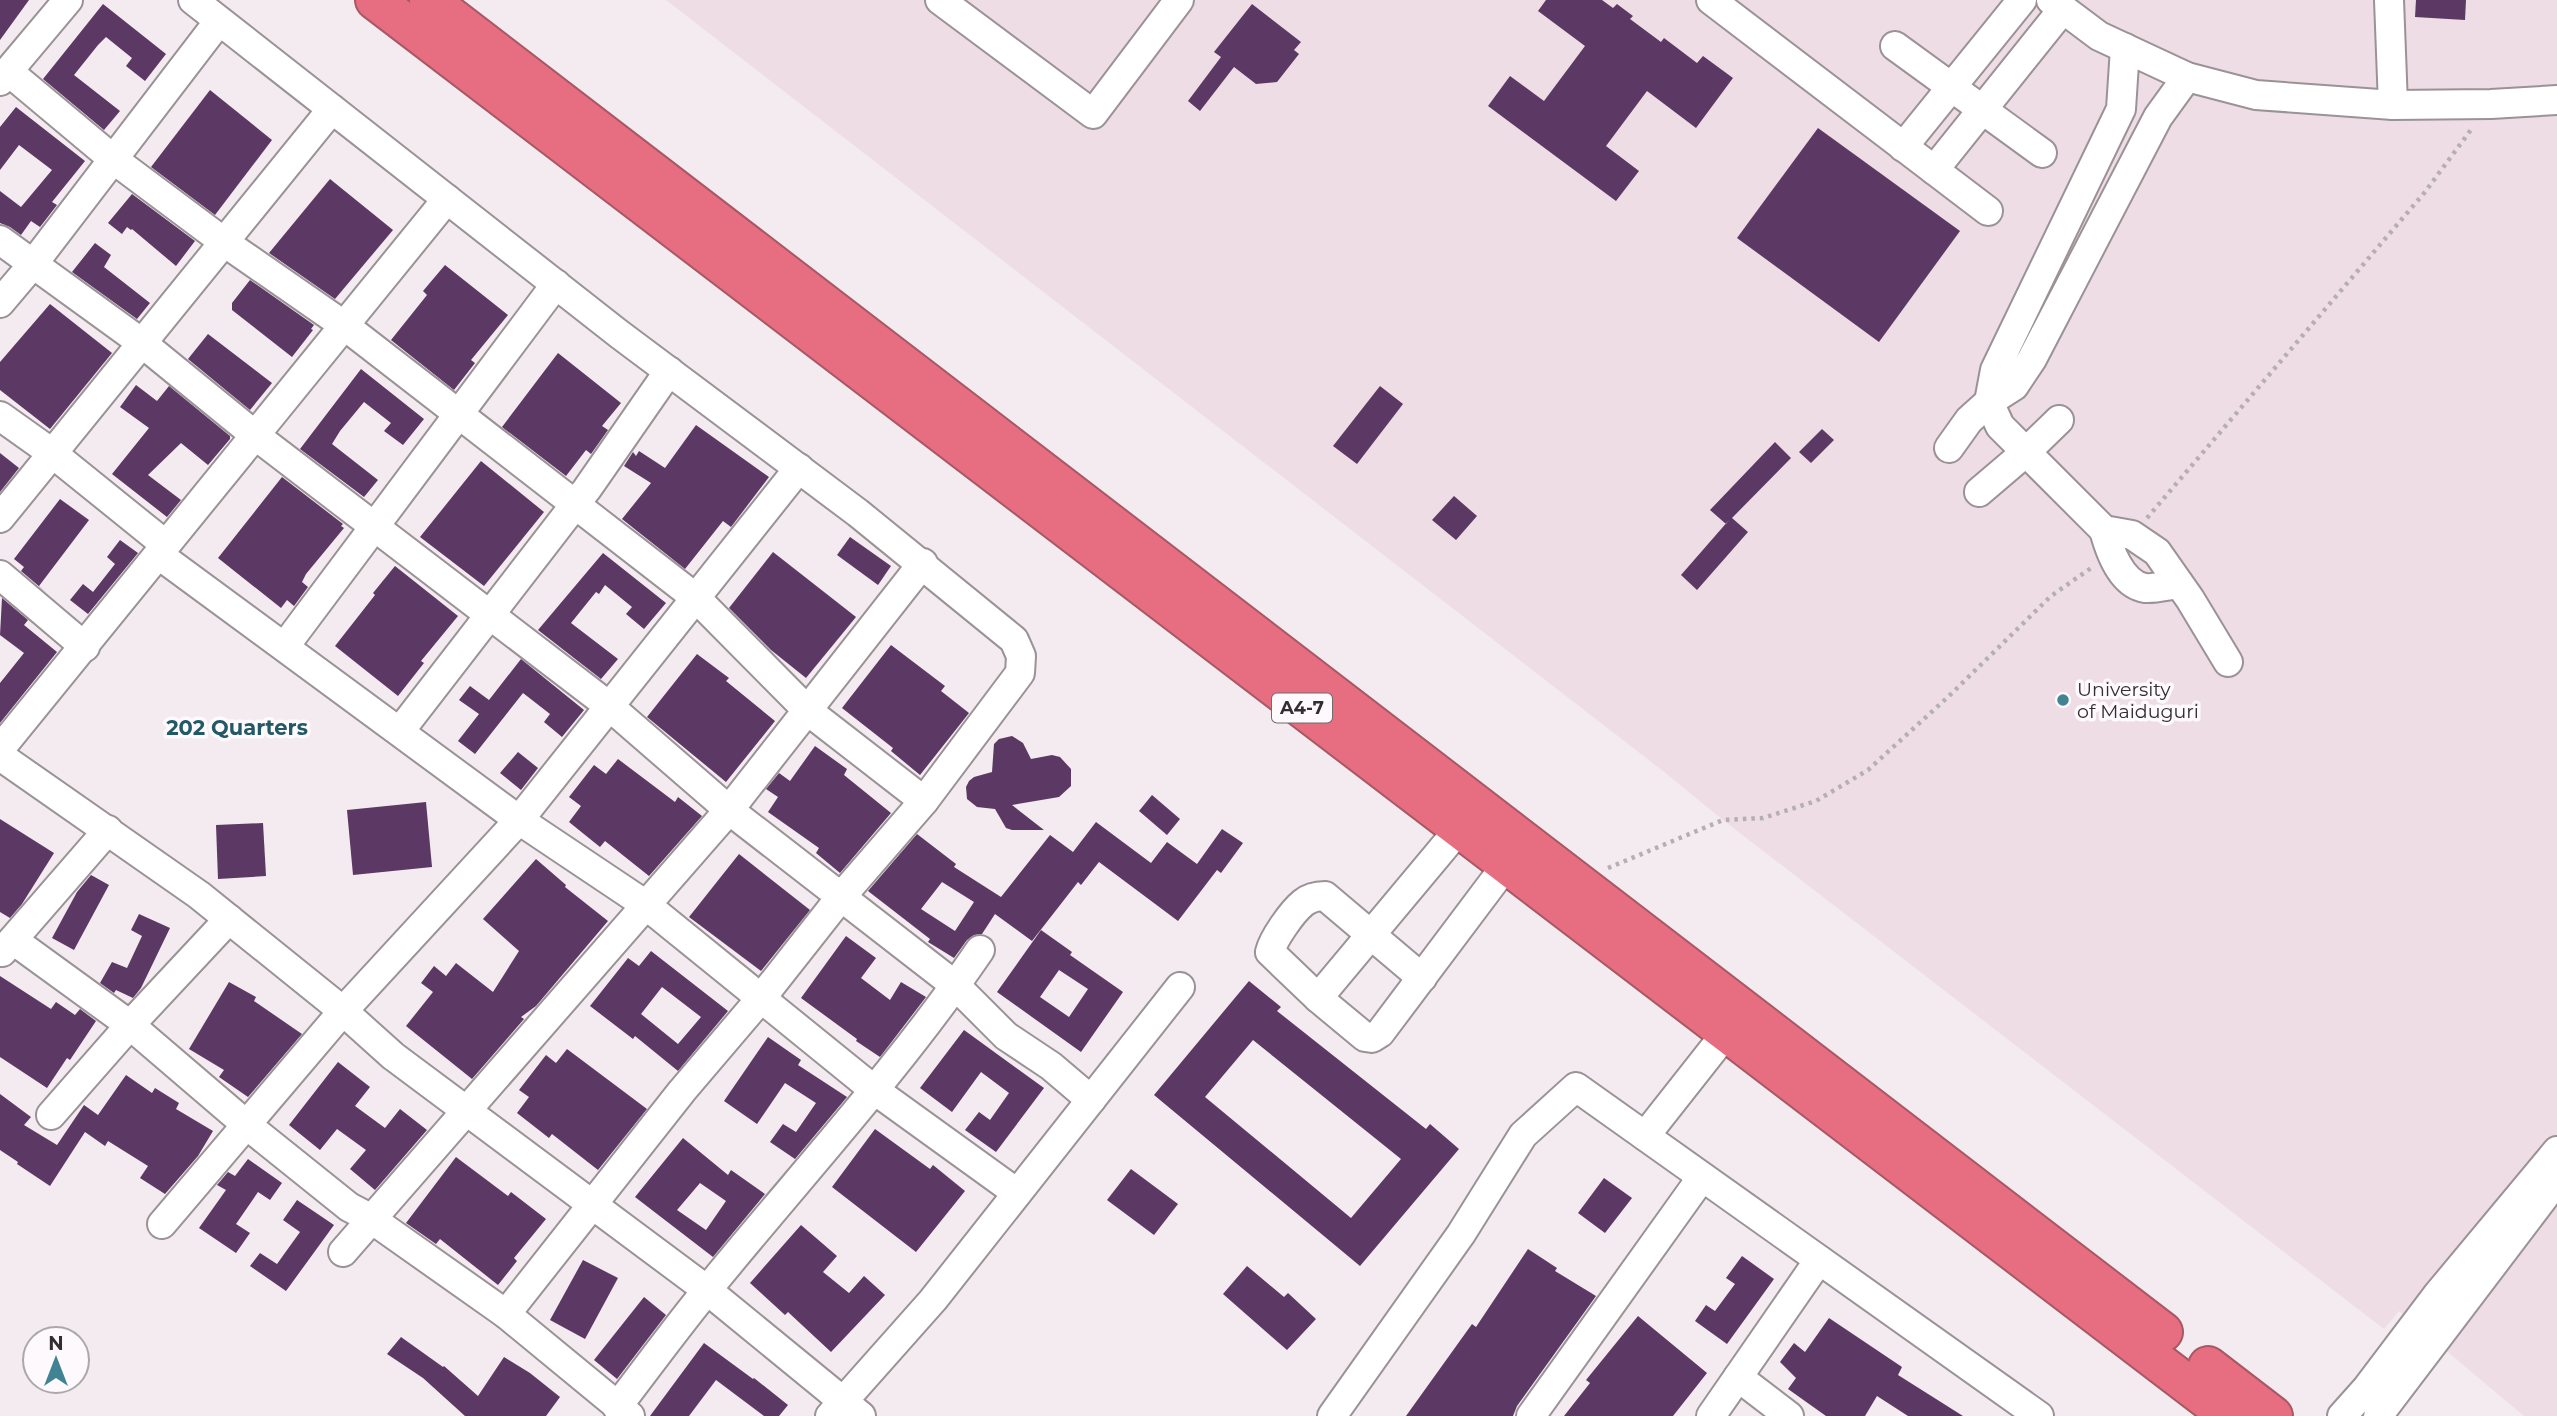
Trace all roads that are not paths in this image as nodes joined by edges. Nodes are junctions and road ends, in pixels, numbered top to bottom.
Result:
1 (68, 0) edge
2 (193, 0) edge
3 (375, 0) edge
4 (429, 0) edge
5 (940, 0) edge
6 (1179, 0) edge
7 (1711, 0) edge
8 (2022, 0) edge
9 (2389, 0) edge
10 (2057, 4) edge
11 (219, 21) junction
12 (1895, 46) dead end
13 (2125, 48) junction
14 (4, 76) edge
15 (2187, 77) junction
16 (1952, 87) junction
17 (2557, 100) edge
18 (2393, 105) junction
19 (332, 109) junction
20 (1982, 109) junction
21 (1903, 147) junction
22 (2042, 153) dead end
23 (113, 159) junction
24 (1934, 170) junction
25 (447, 199) junction
26 (1988, 211) dead end
27 (0, 240) edge
28 (224, 242) junction
29 (33, 264) junction
30 (556, 284) junction
31 (0, 303) edge
32 (345, 326) junction
33 (142, 343) junction
34 (669, 371) junction
35 (1989, 402) junction
36 (458, 415) junction
37 (0, 416) edge
38 (2059, 420) dead end
39 (256, 436) junction
40 (1949, 448) dead end
41 (2026, 452) junction
42 (52, 453) junction
43 (799, 468) junction
44 (1979, 492) dead end
45 (576, 503) junction
46 (0, 518) edge
47 (374, 527) junction
48 (2107, 542) junction
49 (163, 550) junction
50 (923, 563) junction
51 (0, 575) edge
52 (2179, 584) junction
53 (696, 598) junction
54 (491, 614) junction
55 (285, 646) junction
56 (85, 647) junction
57 (2228, 662) dead end
58 (609, 706) junction
59 (808, 712) junction
60 (400, 731) junction
61 (0, 748) edge
62 (0, 756) edge
63 (924, 800) junction
64 (729, 810) junction
65 (519, 820) junction
66 (1460, 828) junction
67 (108, 830) junction
68 (1507, 864) junction
69 (840, 898) junction
70 (646, 905) junction
71 (229, 919) junction
72 (1371, 934) junction
73 (7, 947) edge
74 (980, 950) dead end
75 (1422, 978) junction
76 (956, 986) junction
77 (1180, 987) dead end
78 (762, 997) junction
79 (1318, 998) junction
80 (343, 1011) junction
81 (130, 1025) junction
82 (1727, 1032) junction
83 (873, 1089) junction
84 (1091, 1100) junction
85 (465, 1109) junction
86 (51, 1115) dead end
87 (248, 1126) junction
88 (1645, 1136) junction
89 (2557, 1151) edge
90 (1702, 1177) junction
91 (2557, 1181) edge
92 (1017, 1193) junction
93 (591, 1203) junction
94 (370, 1219) junction
95 (162, 1224) dead end
96 (343, 1252) dead end
97 (1819, 1260) junction
98 (707, 1290) junction
99 (506, 1314) junction
100 (1738, 1377) junction
101 (624, 1411) edge
102 (844, 1411) edge
103 (1332, 1416) edge
104 (1531, 1416) edge
105 (1711, 1416) edge
106 (1789, 1416) edge
107 (2039, 1416) edge
108 (2229, 1416) edge
109 (2273, 1416) edge
110 (2342, 1416) edge
111 (2378, 1416) edge

1 - 14 street
2 - 11 street
3 - 66 highway, A4-7
4 - 109 highway, A4-7
5 - 6 street
7 - 21 street
8 - 16 street
9 - 18 street
10 - 13 street
10 - 20 street
11 - 19 street
11 - 23 street
12 - 16 street
13 - 15 street
13 - 35 street
14 - 23 street
15 - 18 street
15 - 35 street
16 - 20 street
16 - 21 street
17 - 18 street
19 - 25 street
19 - 28 street
20 - 22 street
20 - 24 street
21 - 24 street
23 - 28 street
23 - 29 street
24 - 26 street
25 - 30 street
25 - 32 street
27 - 29 street
28 - 32 street
28 - 33 street
29 - 31 street
29 - 33 street
30 - 34 street
30 - 36 street
32 - 36 street
32 - 39 street
33 - 39 street
33 - 42 street
34 - 43 street
34 - 45 street
35 - 40 street
35 - 41 street
36 - 45 street
36 - 47 street
37 - 42 street
38 - 41 street
39 - 47 street
39 - 49 street
41 - 44 street
41 - 48 street
42 - 46 street
42 - 49 street
43 - 50 street
43 - 53 street
45 - 53 street
45 - 54 street
47 - 54 street
47 - 55 street
48 - 52 street
48 - 52 street
49 - 55 street
49 - 56 street
50 - 59 street
50 - 63 street
51 - 56 street
52 - 57 street
53 - 58 street
53 - 59 street
54 - 58 street
54 - 60 street
55 - 60 street
56 - 61 street
58 - 64 street
58 - 65 street
59 - 63 street
59 - 64 street
60 - 65 street
62 - 67 street
63 - 69 street
64 - 69 street
64 - 70 street
65 - 70 street
65 - 80 street
66 - 68 highway, A4-7
66 - 72 street
67 - 71 street
67 - 73 street
68 - 75 street
68 - 82 highway, A4-7
69 - 76 street
69 - 78 street
70 - 78 street
70 - 85 street
71 - 80 street
71 - 81 street
72 - 75 street
72 - 79 street
72 - 79 street
73 - 81 street
74 - 76 street
75 - 79 street
76 - 83 street
76 - 84 street
77 - 84 street
78 - 83 street
78 - 93 street
80 - 85 street
80 - 87 street
81 - 86 street
81 - 87 street
82 - 88 street
82 - 108 highway, A4-7
83 - 92 street
83 - 98 street
84 - 92 street
85 - 93 street
85 - 94 street
87 - 94 street
87 - 95 street
88 - 90 street
88 - 103 street
89 - 110 street
90 - 97 street
90 - 104 street
91 - 111 street
92 - 102 street
93 - 98 street
93 - 99 street
94 - 96 street
94 - 99 street
97 - 100 street
97 - 107 street
98 - 101 street
98 - 102 street
99 - 101 street
100 - 105 street
100 - 106 street

